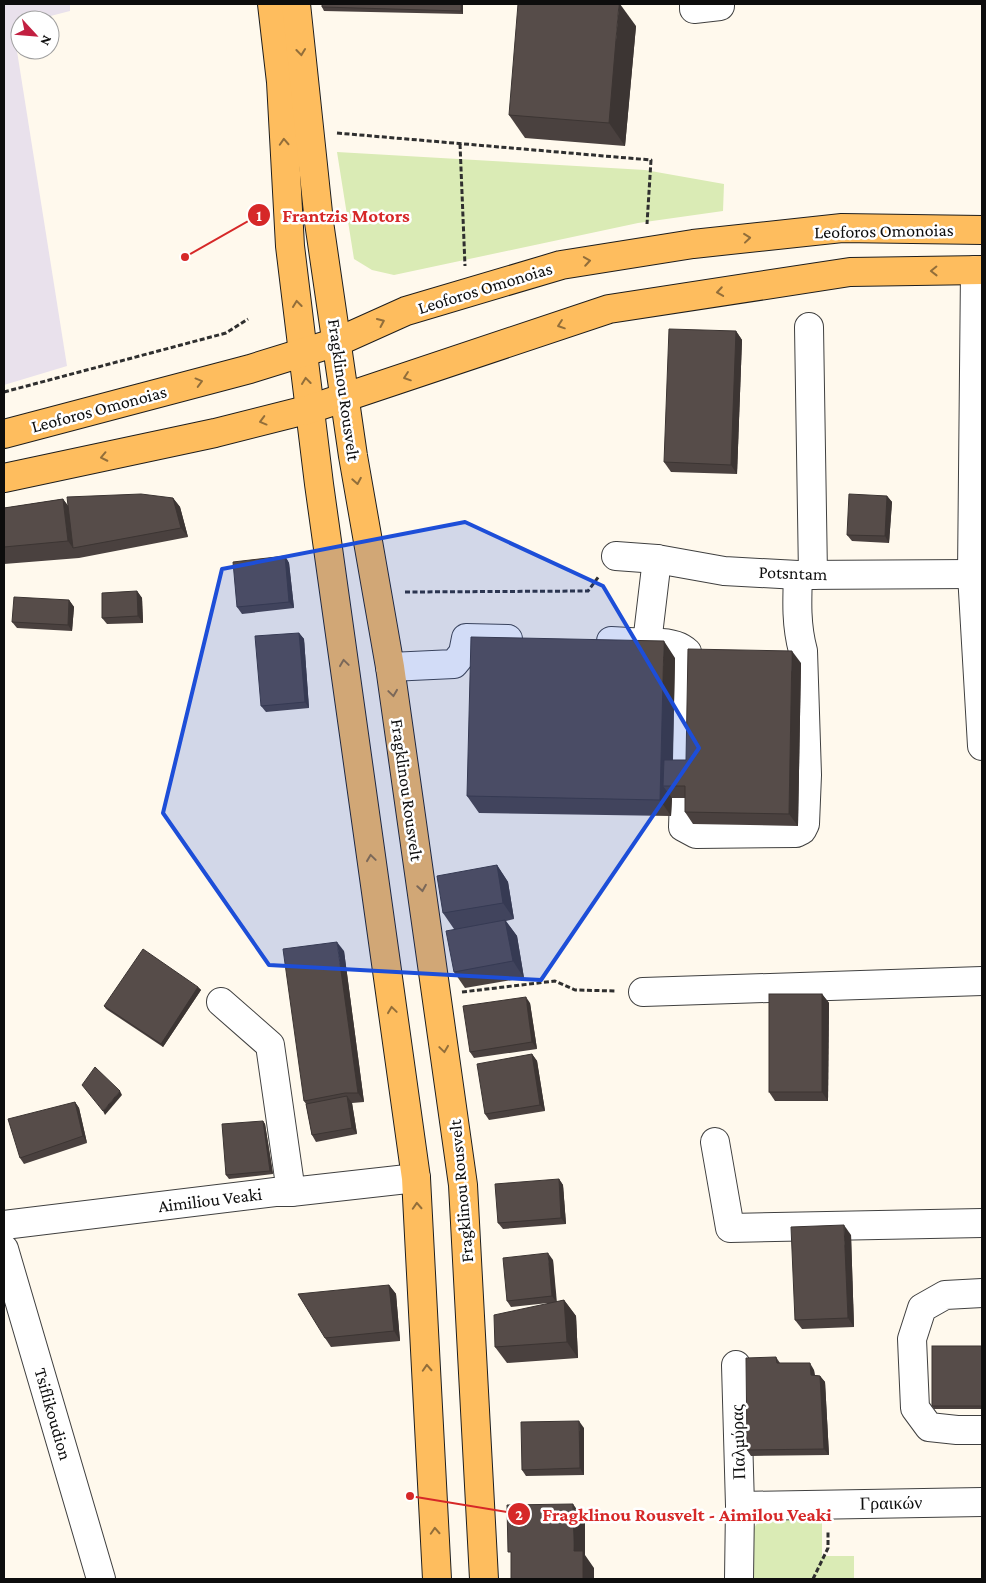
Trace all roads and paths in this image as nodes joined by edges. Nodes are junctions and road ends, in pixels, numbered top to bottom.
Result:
1 (272, 4) edge
2 (296, 4) edge
3 (336, 133) dead end
4 (460, 144) junction
5 (647, 228) dead end
6 (982, 230) edge
7 (465, 266) dead end
8 (978, 270) edge
9 (248, 319) dead end
10 (809, 328) dead end
11 (336, 342) junction
12 (302, 353) junction
13 (4, 392) edge
14 (345, 398) junction
15 (310, 409) junction
16 (4, 434) edge
17 (4, 478) edge
18 (978, 527) edge
19 (616, 556) joint
20 (657, 559) junction
21 (805, 574) junction
22 (972, 574) junction
23 (402, 592) dead end
24 (535, 639) edge
25 (585, 640) edge
26 (647, 643) junction
27 (390, 666) junction
28 (982, 746) edge
29 (982, 981) edge
30 (643, 992) joint
31 (437, 996) junction
32 (221, 1002) dead end
33 (715, 1142) dead end
34 (416, 1178) junction
35 (291, 1192) junction
36 (982, 1224) edge
37 (4, 1225) edge
38 (4, 1249) edge
39 (982, 1292) edge
40 (736, 1365) dead end
41 (982, 1430) edge
42 (982, 1502) edge
43 (828, 1504) junction
44 (740, 1506) junction
45 (101, 1579) edge
46 (437, 1579) edge
47 (484, 1579) edge
48 (739, 1579) edge
49 (813, 1579) edge

12 -> 1 main road, Fragklinou Rousvelt
2 -> 11 main road, Fragklinou Rousvelt
3 - 4 path
4 - 5 path
4 - 7 path
11 -> 6 main road, Leoforos Omonoias
8 -> 14 main road
8 - 18 street
9 - 13 path
10 - 21 street
11 - 12 main road, Leoforos Omonoias
11 - 14 main road, Fragklinou Rousvelt
15 -> 12 main road, Fragklinou Rousvelt
16 -> 12 main road, Leoforos Omonoias
14 - 15 main road
14 -> 27 main road, Fragklinou Rousvelt
15 -> 17 main road
34 -> 15 main road, Fragklinou Rousvelt
18 - 22 street
19 - 20 street, Potsntam
19 - 23 path
20 - 21 street, Potsntam
20 - 26 street
21 - 22 street, Potsntam
21 - 26 street
22 - 28 street
24 - 27 street
25 - 26 street
27 -> 31 main road, Fragklinou Rousvelt
29 - 30 street
30 - 31 path
31 -> 47 main road, Fragklinou Rousvelt
32 - 35 street
33 - 36 street
34 - 35 street, Aimiliou Veaki
46 -> 34 main road, Fragklinou Rousvelt
35 - 37 street, Aimiliou Veaki
38 - 45 street, Tsiflikoudion
39 - 41 street
40 - 44 street, Παλμύρας
42 - 43 street, Γραικών
43 - 44 street, Γραικών
43 - 49 path
44 - 48 street, Παλμύρας

